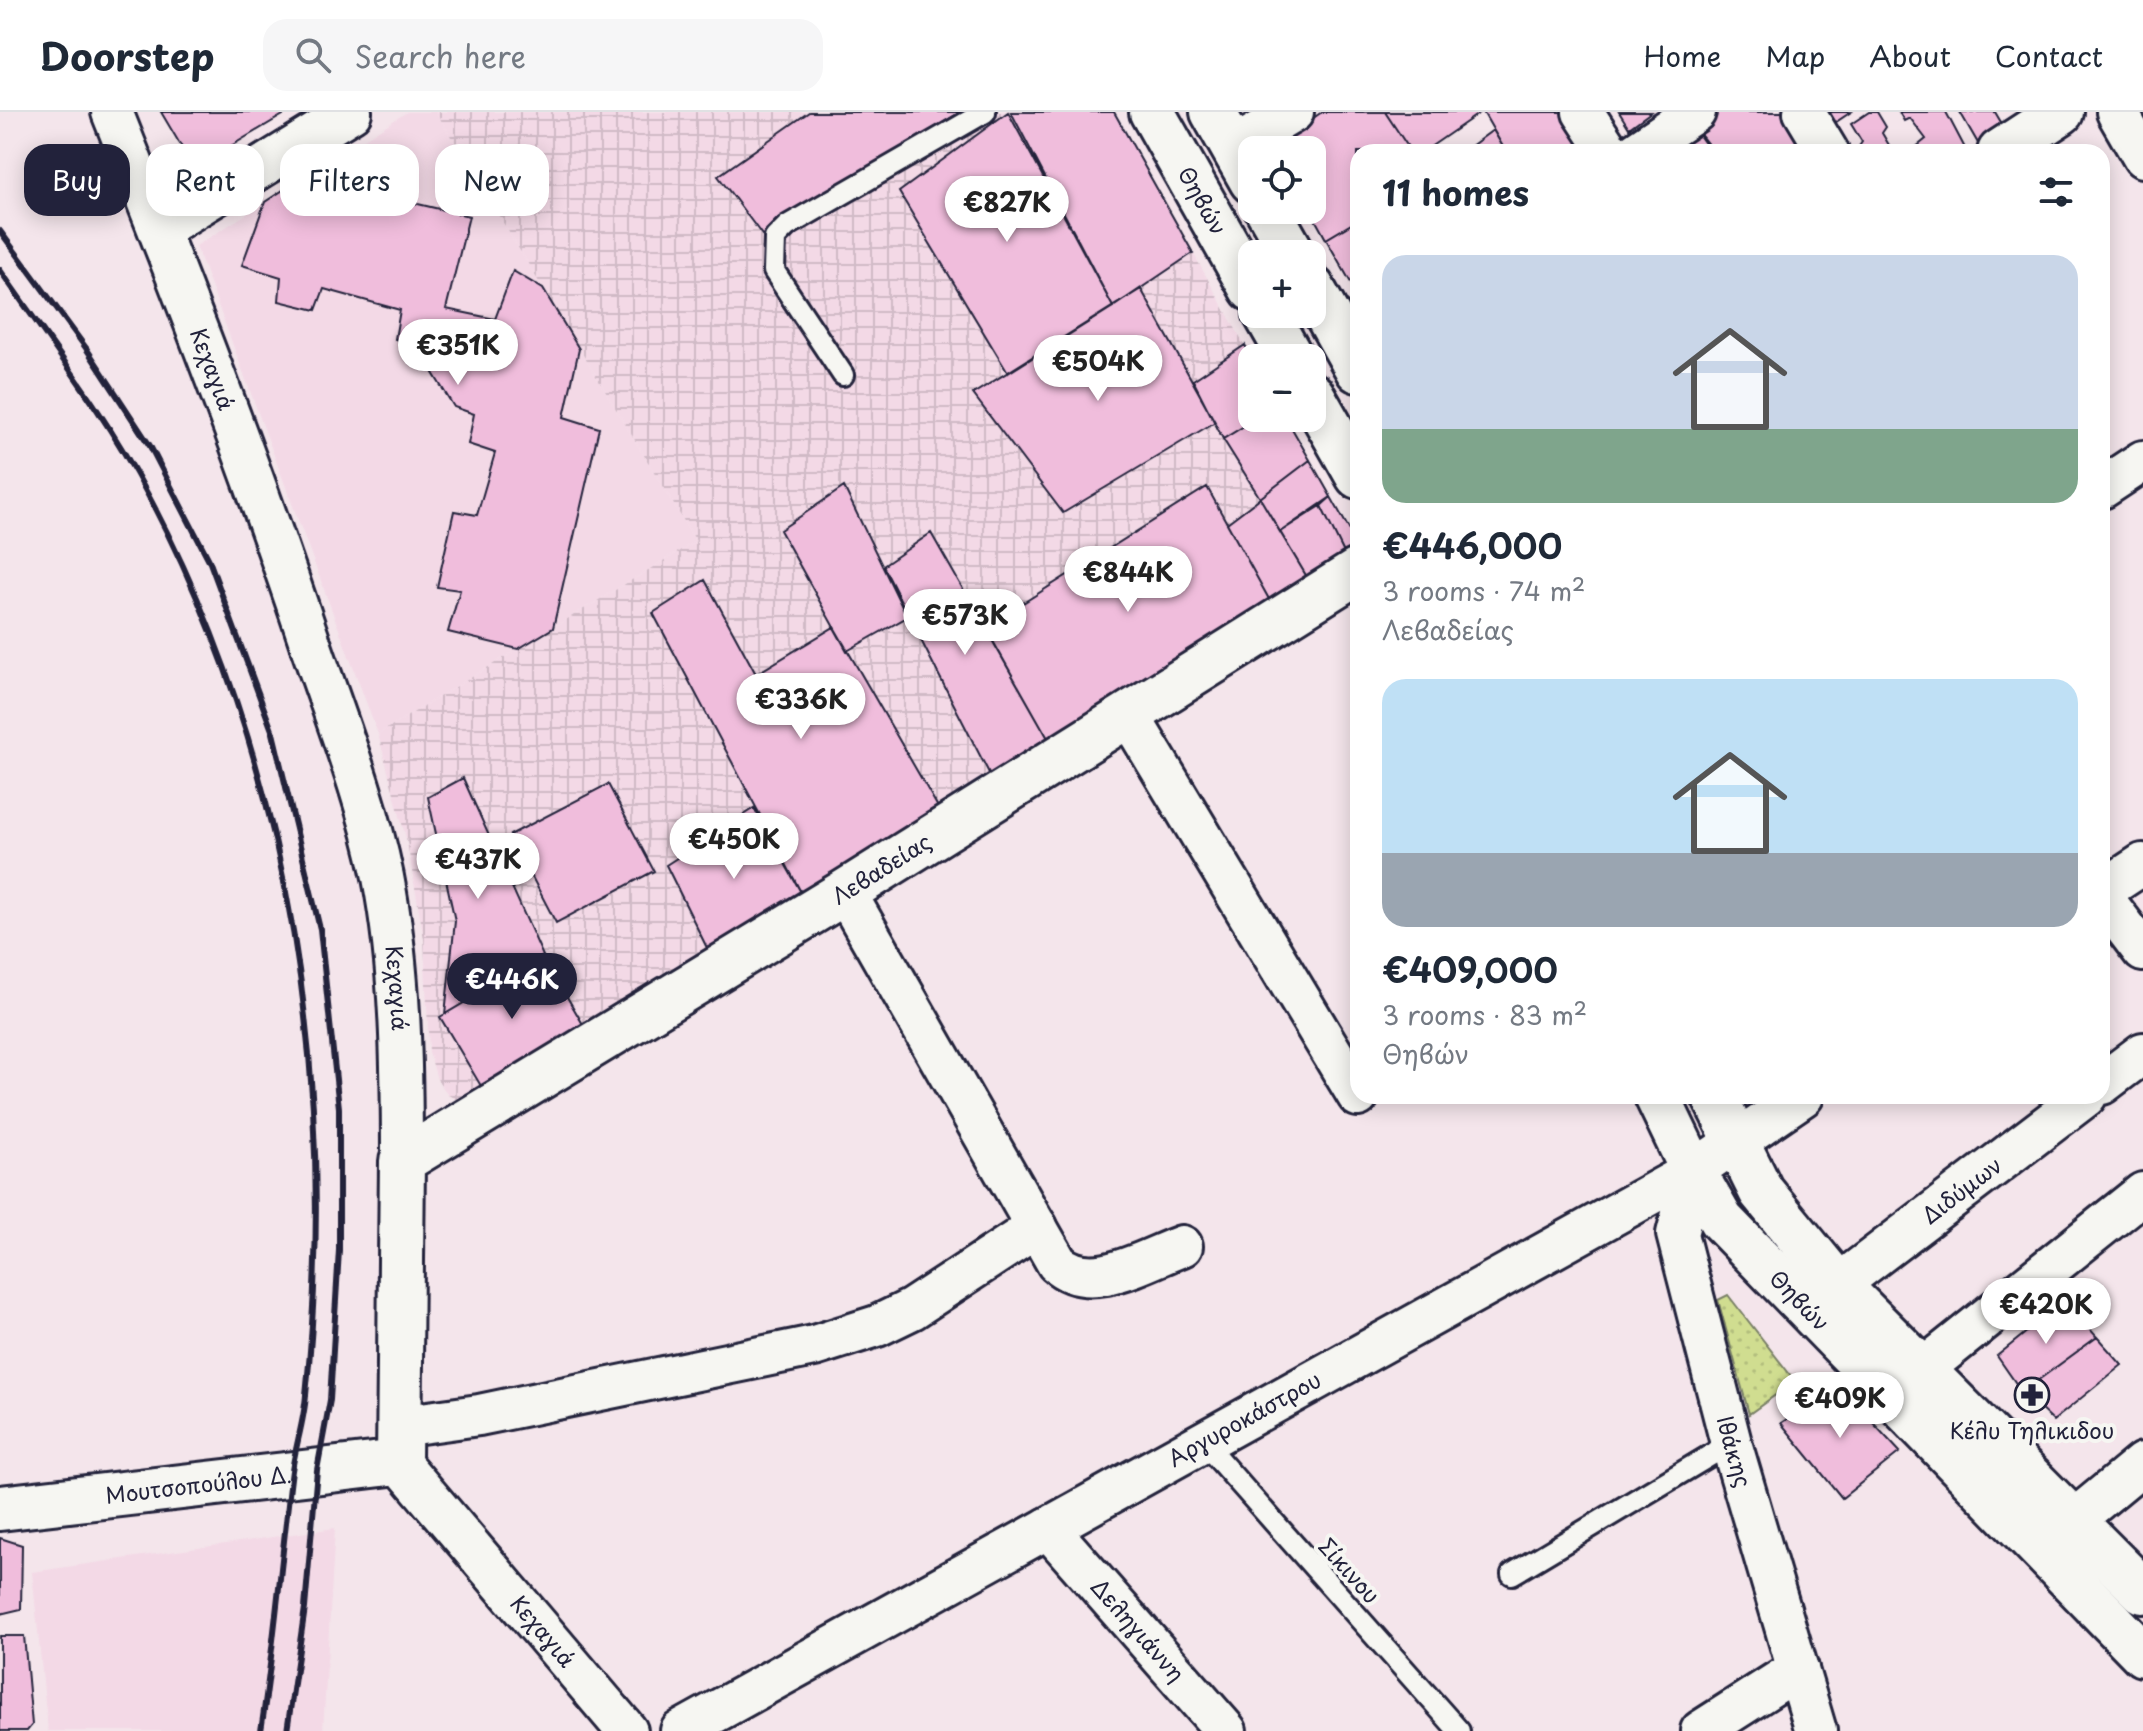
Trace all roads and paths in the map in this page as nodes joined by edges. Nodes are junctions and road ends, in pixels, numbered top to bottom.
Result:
1 (112, 112) edge
2 (351, 112) edge
3 (985, 112) edge
4 (1152, 112) edge
5 (1293, 112) edge
6 (1583, 112) edge
7 (1695, 112) edge
8 (1804, 112) edge
9 (2061, 112) edge
10 (2117, 112) edge
11 (1604, 144) edge
12 (1648, 144) edge
13 (1823, 144) edge
14 (2012, 144) edge
15 (1233, 147) edge
16 (2143, 157) edge
17 (159, 230) junction
18 (1238, 264) edge
19 (1326, 300) edge
20 (1346, 318) edge
21 (843, 375) dead end
22 (1326, 420) edge
23 (2143, 461) edge
24 (1350, 462) edge
25 (2110, 483) edge
26 (1350, 576) edge
27 (1128, 714) junction
28 (2143, 864) edge
29 (2110, 888) edge
30 (845, 892) junction
31 (2110, 905) edge
32 (2143, 951) edge
33 (2143, 1053) edge
34 (2110, 1078) edge
35 (1350, 1082) edge
36 (1661, 1104) edge
37 (1718, 1104) edge
38 (1791, 1104) edge
39 (2076, 1104) edge
40 (1735, 1143) junction
41 (402, 1161) junction
42 (1693, 1171) junction
43 (2143, 1193) edge
44 (1037, 1227) junction
45 (1182, 1246) dead end
46 (1838, 1285) junction
47 (1923, 1369) junction
48 (1203, 1442) junction
49 (1731, 1443) junction
50 (399, 1444) junction
51 (2143, 1463) edge
52 (0, 1508) edge
53 (2074, 1520) junction
54 (1048, 1528) junction
55 (1512, 1574) dead end
56 (2143, 1591) edge
57 (2143, 1654) edge
58 (1798, 1669) junction
59 (627, 1731) edge
60 (681, 1731) edge
61 (1226, 1731) edge
62 (1459, 1731) edge
63 (1701, 1731) edge
64 (1816, 1731) edge

1 - 17 street, Κεχαγιά
2 - 17 street
3 - 21 lane
4 - 18 main road, Θηβών
5 - 15 street
6 - 11 street
7 - 12 street
8 - 13 street
9 - 14 main road
10 - 16 street
17 - 41 street, Κεχαγιά
19 - 20 main road
22 - 24 main road
23 - 25 street
26 - 27 main road, Λεβαδείας
27 - 30 main road, Λεβαδείας
27 - 35 street
28 - 29 street
30 - 41 main road, Λεβαδείας
30 - 44 street
31 - 32 street
33 - 34 street
36 - 42 main road, Θηβών
37 - 40 main road, Θηβών
38 - 40 street, Αργυροκάστρου
39 - 46 street, Διδύμων
40 - 42 street, Αργυροκάστρου
40 - 46 main road, Θηβών
41 - 50 main road, Κεχαγιά
42 - 48 street, Αργυροκάστρου
42 - 49 street, Ιθάκης
42 - 57 main road, Θηβών
43 - 47 street
44 - 45 street
44 - 50 street
46 - 47 main road, Θηβών
47 - 53 main road, Θηβών
48 - 54 street, Αργυροκάστρου
48 - 62 lane, Σίκινου
49 - 55 lane
49 - 58 street, Ιθάκης
50 - 52 main road, Μουτσοπούλου Δ.
50 - 59 street, Κεχαγιά
51 - 53 street
53 - 56 main road, Θηβών
54 - 60 street, Αργυροκάστρου
54 - 61 street, Δεληγιάννη
58 - 63 street
58 - 64 street, Ιθάκης

